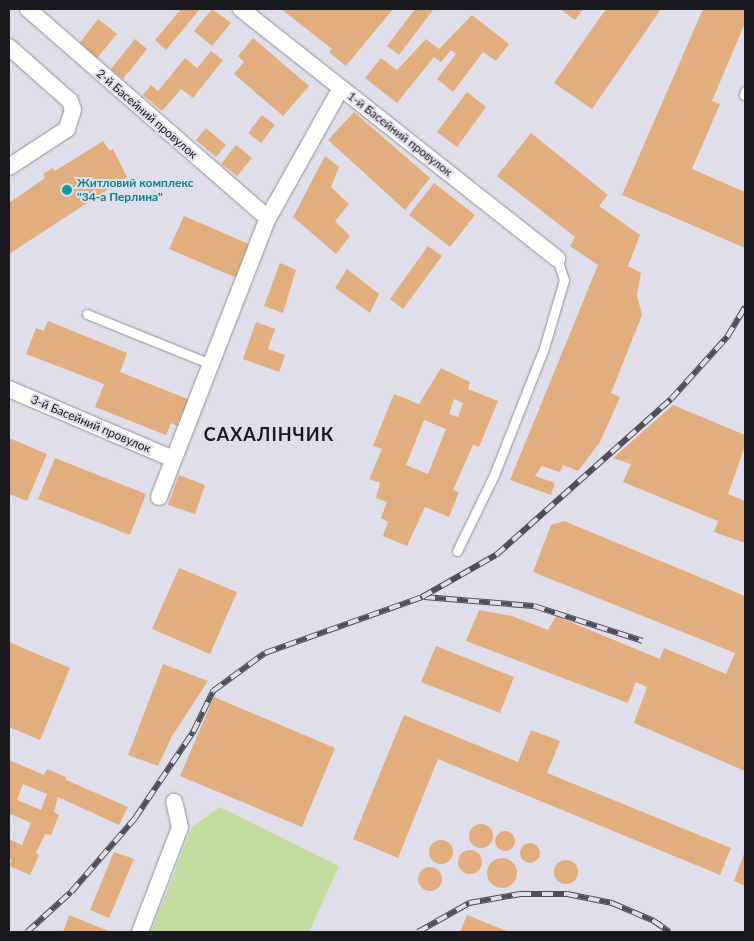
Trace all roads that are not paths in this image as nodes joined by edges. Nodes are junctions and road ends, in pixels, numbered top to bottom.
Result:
1 (28, 9) edge
2 (241, 9) edge
3 (9, 47) edge
4 (341, 88) junction
5 (9, 167) edge
6 (268, 218) junction
7 (557, 260) joint
8 (87, 314) dead end
9 (211, 364) junction
10 (9, 389) edge
11 (174, 459) junction
12 (158, 497) dead end
13 (457, 551) dead end
14 (174, 802) dead end
15 (140, 932) edge

1 - 6 street, 2-й Басейний провулок
2 - 4 street, 1-й Басейний провулок
3 - 5 street
4 - 6 street
4 - 7 street, 1-й Басейний провулок
6 - 9 street
7 - 13 lane
8 - 9 lane
9 - 11 street
10 - 11 street, 3-й Басейний провулок
11 - 12 street
14 - 15 street

